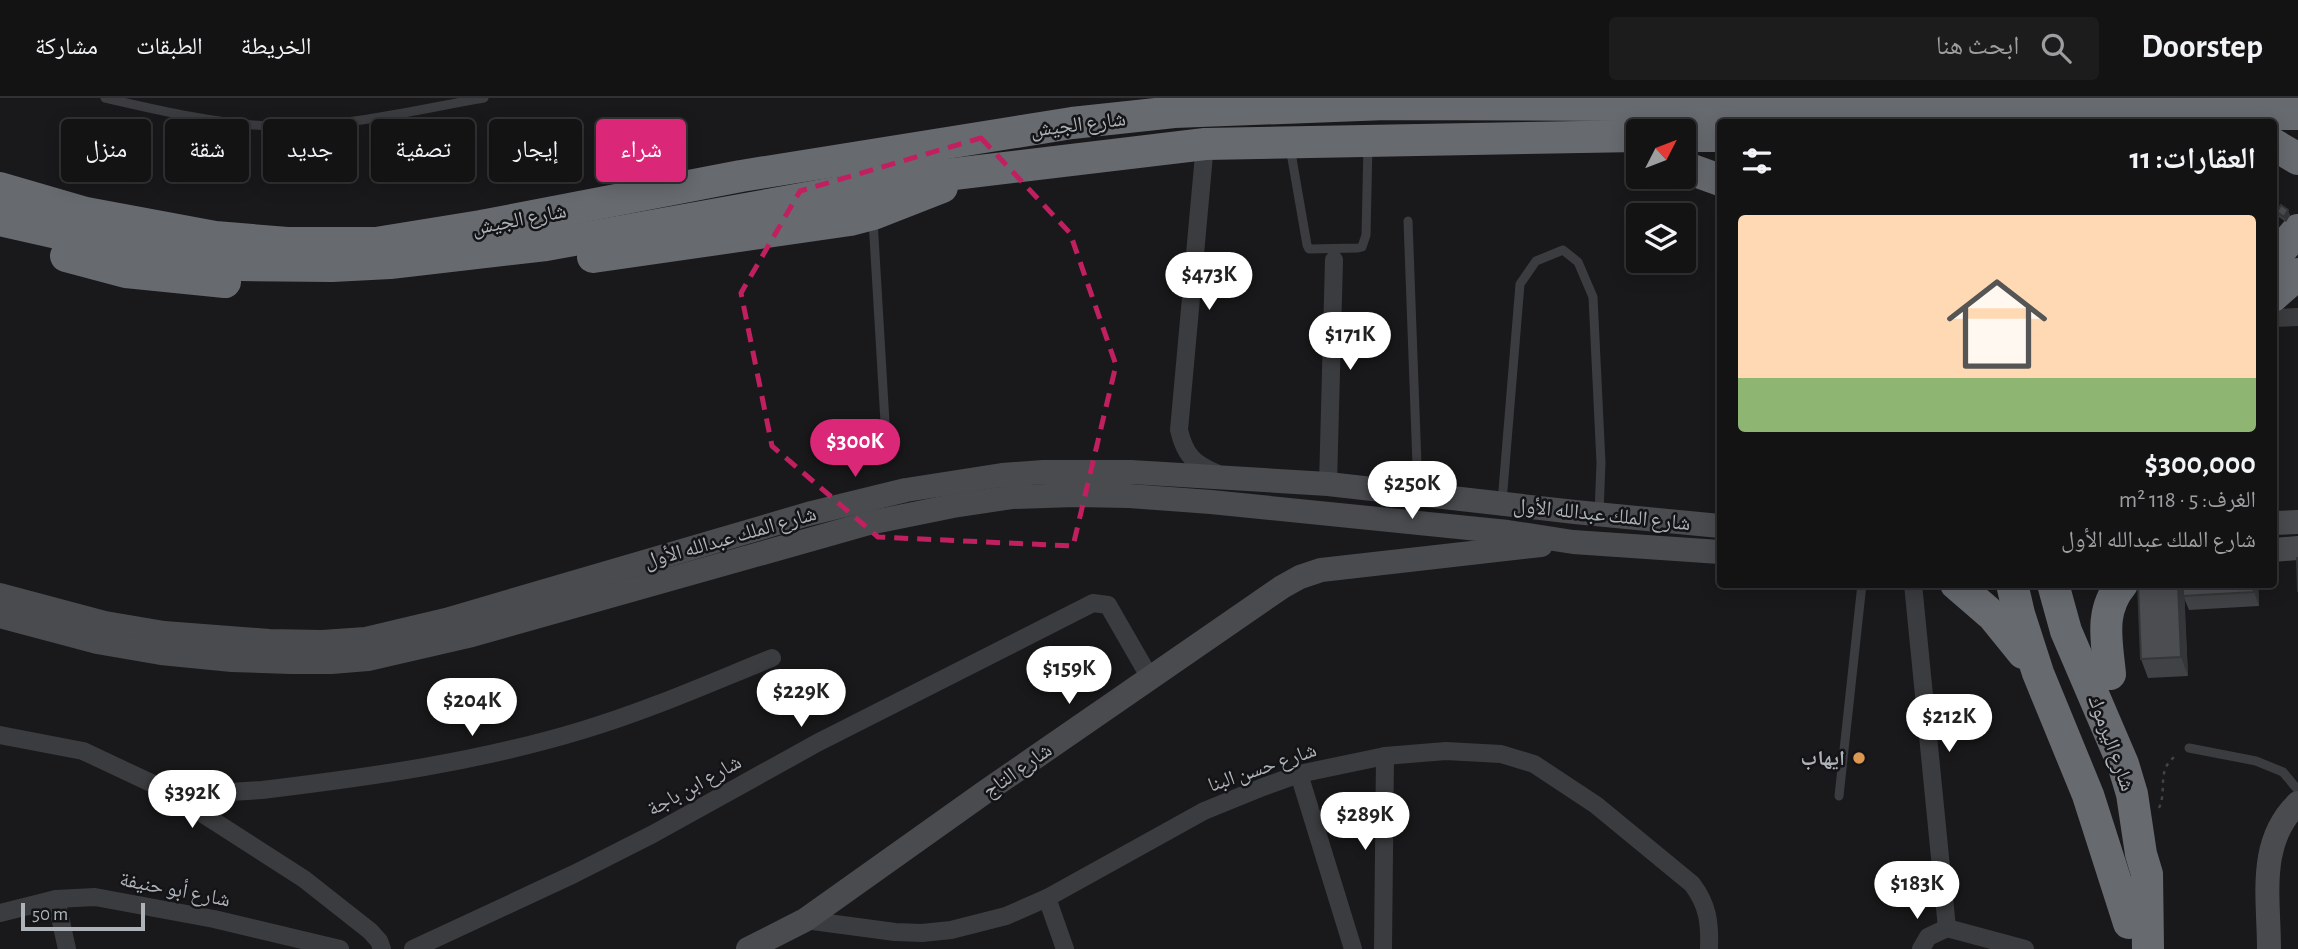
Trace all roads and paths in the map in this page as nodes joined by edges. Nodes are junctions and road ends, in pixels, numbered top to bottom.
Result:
1 (105, 98) edge
2 (484, 98) edge
3 (2039, 98) edge
4 (2152, 98) edge
5 (2190, 98) edge
6 (1628, 102) edge
7 (1951, 113) junction
8 (1715, 114) edge
9 (2298, 114) edge
10 (2140, 119) edge
11 (2175, 119) edge
12 (1696, 127) edge
13 (1578, 136) junction
14 (1626, 136) edge
15 (1368, 141) junction
16 (2298, 141) edge
17 (1290, 142) junction
18 (2277, 142) edge
19 (1205, 144) junction
20 (2277, 145) edge
21 (1626, 150) edge
22 (2298, 159) edge
23 (991, 169) junction
24 (1696, 171) edge
25 (1717, 179) edge
26 (0, 188) edge
27 (873, 214) junction
28 (0, 220) edge
29 (1408, 221) dead end
30 (2298, 230) edge
31 (0, 238) edge
32 (2277, 254) edge
33 (1334, 260) dead end
34 (2298, 274) edge
35 (2277, 292) edge
36 (2298, 317) edge
37 (2277, 318) edge
38 (885, 422) dead end
39 (1226, 477) junction
40 (1328, 484) junction
41 (1418, 494) junction
42 (1444, 497) junction
43 (1502, 504) junction
44 (1599, 514) junction
45 (2298, 522) edge
46 (2277, 523) edge
47 (1434, 526) junction
48 (1717, 526) edge
49 (1573, 542) junction
50 (2298, 548) edge
51 (2277, 550) edge
52 (1717, 552) edge
53 (1424, 559) junction
54 (1862, 588) edge
55 (1913, 588) edge
56 (1961, 588) edge
57 (2022, 588) edge
58 (2023, 588) edge
59 (2064, 588) edge
60 (2065, 588) edge
61 (2119, 588) edge
62 (0, 595) edge
63 (0, 616) edge
64 (772, 658) dead end
65 (2038, 673) junction
66 (2110, 674) junction
67 (1150, 678) junction
68 (0, 735) edge
69 (2189, 748) dead end
70 (2179, 753) dead end
71 (1385, 756) junction
72 (1299, 774) junction
73 (164, 789) junction
74 (2298, 790) edge
75 (1839, 796) dead end
76 (2298, 803) edge
77 (2153, 822) junction
78 (2138, 862) junction
79 (1047, 898) junction
80 (55, 900) junction
81 (0, 913) edge
82 (805, 920) junction
83 (1947, 928) junction
84 (2128, 936) edge
85 (923, 941) edge
86 (67, 949) edge
87 (340, 949) edge
88 (382, 949) edge
89 (412, 949) edge
90 (748, 949) edge
91 (1065, 949) edge
92 (1353, 949) edge
93 (1383, 949) edge
94 (1709, 949) edge
95 (1921, 949) edge
96 (2025, 949) edge
97 (2148, 949) edge
98 (2269, 949) edge

1 - 2 lane
3 - 7 highway
4 - 10 highway, bridge
5 - 11 highway, bridge
6 - 8 highway, شارع الجيش
6 - 26 highway, شارع الجيش
7 - 8 highway, شارع الجيش
7 - 9 highway, شارع الجيش
8 - 12 highway, شارع الجيش
13 - 14 highway, شارع الجيش
13 - 15 highway, شارع الجيش
13 - 21 highway
15 - 17 highway, شارع الجيش
15 - 17 lane
16 - 18 highway
17 - 19 highway, شارع الجيش
19 - 23 highway, شارع الجيش
19 - 39 street
20 - 22 highway
23 - 27 highway
23 - 28 highway, شارع الجيش
24 - 25 highway
27 - 31 highway
27 - 38 lane
29 - 41 lane
30 - 32 highway
33 - 40 street
34 - 35 highway
36 - 37 street
39 - 40 main road, شارع الملك عبدالله الأول
39 - 62 main road, شارع الملك عبدالله الأول
40 - 41 main road, شارع الملك عبدالله الأول
41 - 42 main road, شارع الملك عبدالله الأول
42 - 43 main road, شارع الملك عبدالله الأول
42 - 47 main road
43 - 44 main road, شارع الملك عبدالله الأول
43 - 44 lane
44 - 48 main road, شارع الملك عبدالله الأول
45 - 46 main road
47 - 49 main road, شارع الملك عبدالله الأول
47 - 53 main road
47 - 63 main road, شارع الملك عبدالله الأول
49 - 52 main road, شارع الملك عبدالله الأول
49 - 53 main road, شارع التاج
50 - 51 main road
53 - 67 main road, شارع التاج
54 - 75 lane
55 - 83 street
56 - 65 highway
57 - 65 highway
58 - 78 highway, شارع اليرموك
59 - 78 highway, شارع اليرموك
60 - 66 highway
61 - 66 highway
64 - 73 street
65 - 84 highway
66 - 77 highway
67 - 82 main road, شارع التاج
67 - 89 street, شارع ابن باجة
68 - 73 street
69 - 74 lane
70 - 77 path
71 - 72 street, شارع حسن البنا
71 - 93 street
71 - 94 street, شارع حسن البنا
72 - 79 street, شارع حسن البنا
72 - 92 street
73 - 88 street
76 - 98 main road
77 - 78 highway
78 - 84 highway, شارع اليرموك
78 - 97 highway, شارع اليرموك
79 - 85 street, شارع حسن البنا
79 - 91 street
80 - 81 street, شارع أبو حنيفة
80 - 86 street
80 - 87 street, شارع أبو حنيفة
82 - 85 street, شارع حسن البنا
82 - 90 main road, شارع التاج
83 - 95 street
83 - 96 street

